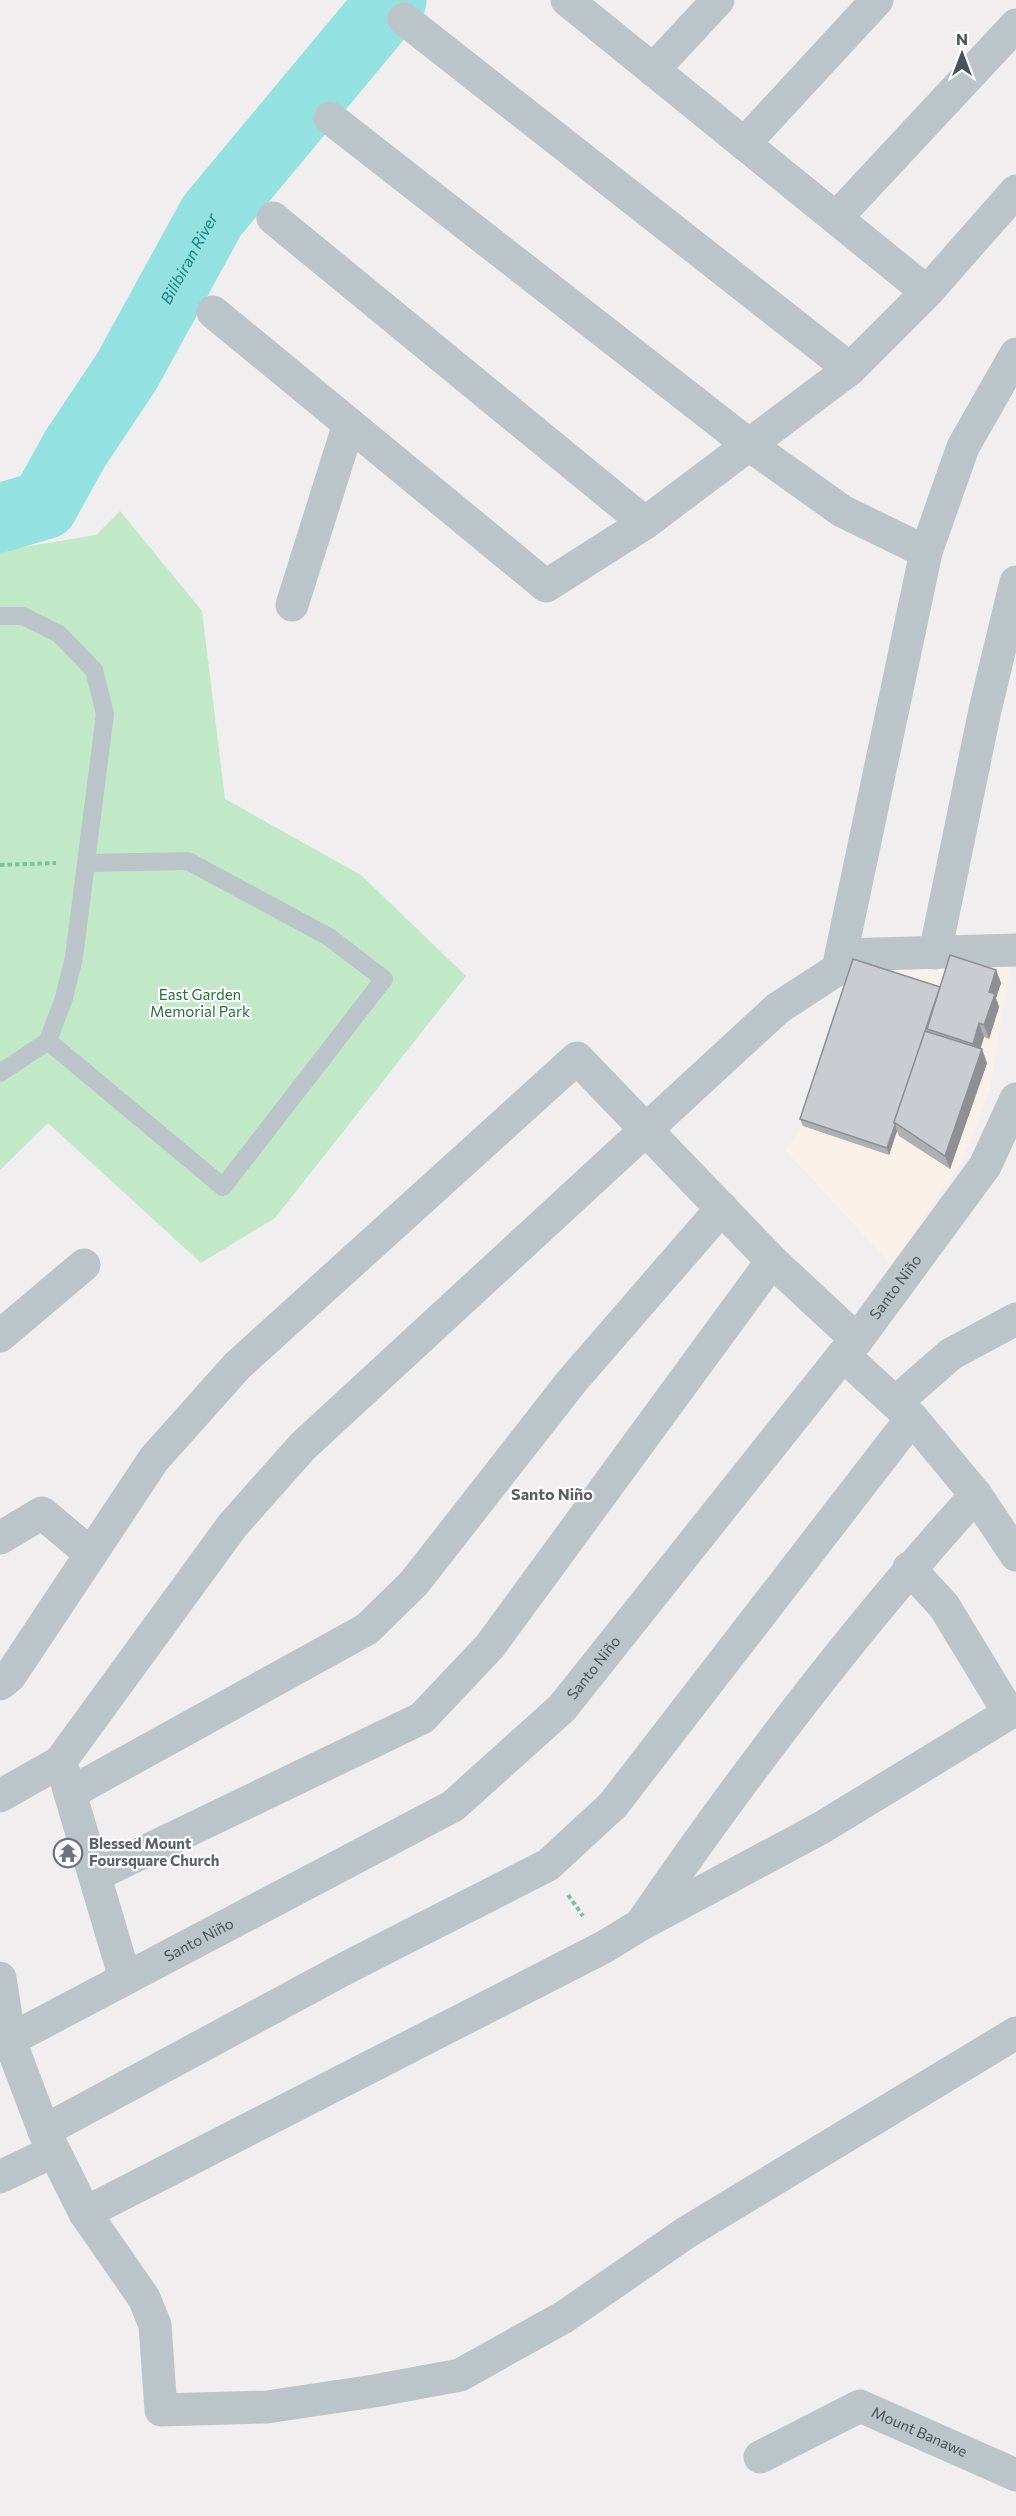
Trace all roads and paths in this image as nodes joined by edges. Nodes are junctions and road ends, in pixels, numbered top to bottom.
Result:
1 (718, 0) edge
2 (877, 0) edge
3 (569, 1) edge
4 (404, 19) dead end
5 (1016, 25) edge
6 (653, 70) junction
7 (330, 118) dead end
8 (744, 144) junction
9 (1016, 191) edge
10 (273, 218) dead end
11 (836, 218) junction
12 (927, 292) junction
13 (213, 312) dead end
14 (1016, 354) edge
15 (850, 369) junction
16 (349, 424) junction
17 (748, 444) junction
18 (645, 523) junction
19 (926, 552) junction
20 (1016, 582) edge
21 (292, 605) dead end
22 (0, 616) edge
23 (86, 862) junction
24 (0, 865) edge
25 (1016, 950) edge
26 (935, 953) junction
27 (842, 955) junction
28 (48, 1041) junction
29 (0, 1073) edge
30 (1016, 1099) edge
31 (645, 1131) junction
32 (722, 1208) junction
33 (772, 1262) junction
34 (84, 1265) dead end
35 (1011, 1317) edge
36 (0, 1336) edge
37 (850, 1348) junction
38 (904, 1410) junction
39 (976, 1495) junction
40 (0, 1538) edge
41 (91, 1554) junction
42 (1016, 1555) edge
43 (909, 1568) junction
44 (0, 1684) edge
45 (1013, 1711) edge
46 (60, 1762) junction
47 (72, 1792) junction
48 (0, 1796) edge
49 (548, 1865) junction
50 (96, 1875) junction
51 (640, 1925) junction
52 (603, 1947) junction
53 (0, 1978) edge
54 (124, 1978) junction
55 (1016, 2033) edge
56 (5, 2043) edge
57 (49, 2141) junction
58 (0, 2177) edge
59 (85, 2212) junction
60 (760, 2457) dead end
61 (1016, 2475) edge

1 - 6 street
2 - 8 street
3 - 6 street
4 - 15 street
5 - 11 street
6 - 8 street
7 - 17 street
8 - 11 street
9 - 12 street
10 - 18 street
11 - 12 street
12 - 15 street
13 - 16 street
14 - 19 street
15 - 17 street
16 - 18 street
16 - 21 street
17 - 18 street
17 - 19 street
19 - 27 street
20 - 26 street
22 - 23 lane
23 - 24 path
23 - 28 lane
23 - 28 lane
25 - 26 street
26 - 27 street
27 - 31 street
28 - 29 lane
30 - 37 street, Santo Niño
31 - 32 street
31 - 41 street
31 - 46 street
32 - 33 street
32 - 47 street
33 - 37 street
33 - 50 street
34 - 36 street
35 - 38 street
37 - 38 street
37 - 54 street, Santo Niño
38 - 39 street
38 - 49 street
39 - 42 street
39 - 43 street
40 - 41 street
41 - 44 street
43 - 45 street
43 - 51 street
45 - 51 street
46 - 47 street
46 - 48 street
47 - 50 street
49 - 52 path
49 - 57 street
50 - 54 street
51 - 52 street
52 - 59 street
53 - 56 street
54 - 56 street, Santo Niño
55 - 59 street
56 - 57 street
57 - 58 street
57 - 59 street
60 - 61 street, Mount Banawe

